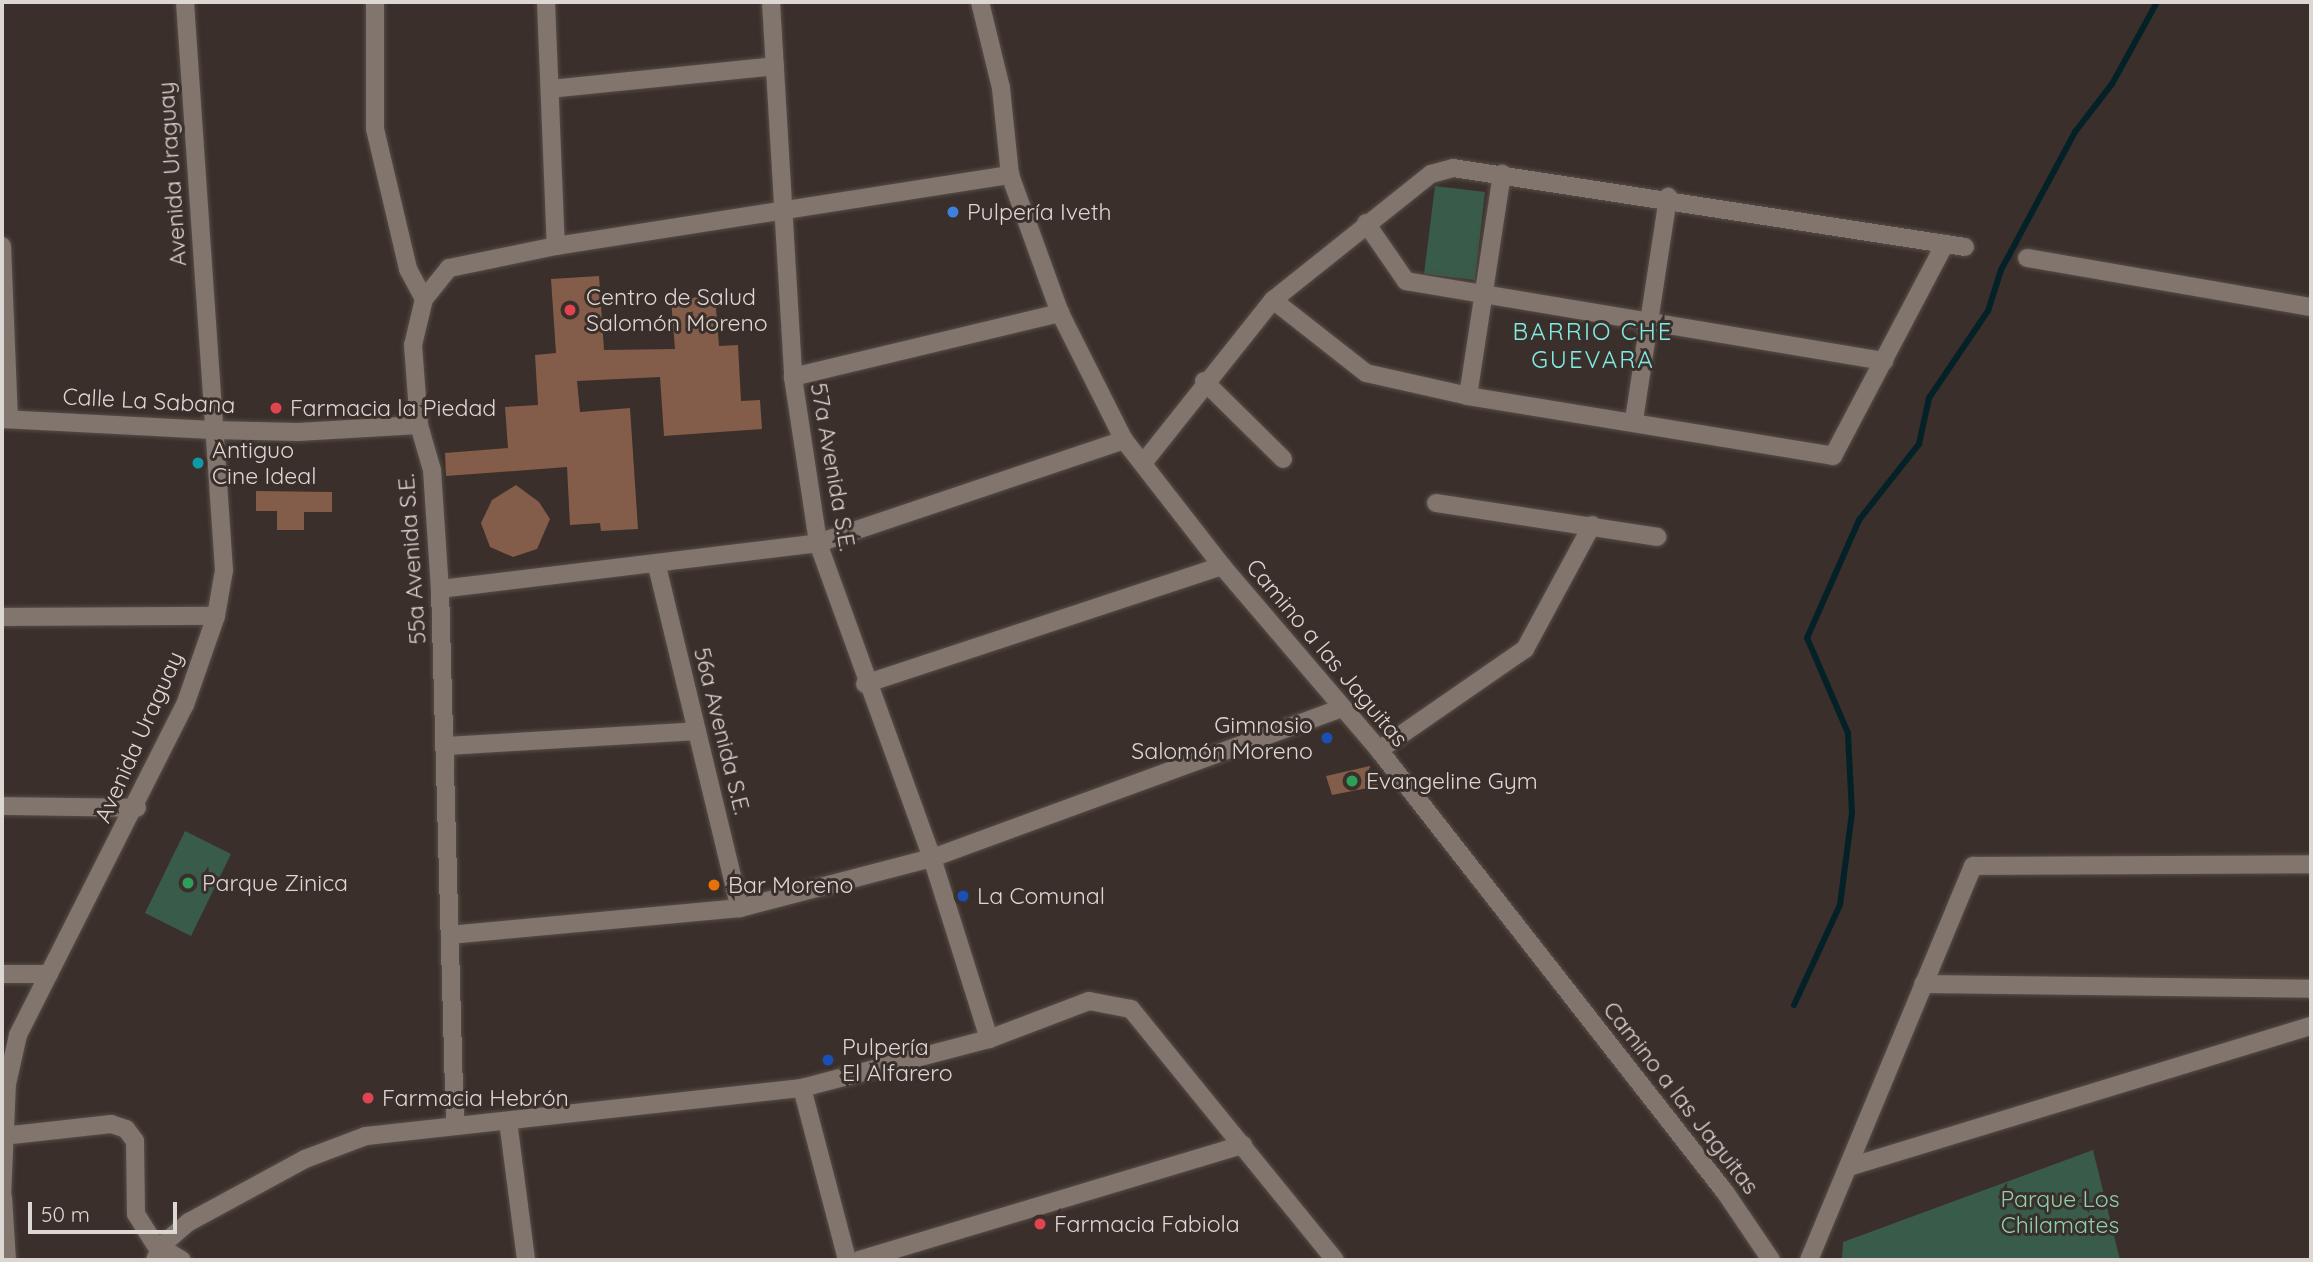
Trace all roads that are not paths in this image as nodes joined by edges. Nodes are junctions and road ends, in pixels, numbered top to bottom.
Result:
1 (185, 2) edge
2 (375, 2) edge
3 (546, 2) edge
4 (771, 2) edge
5 (979, 2) edge
6 (775, 66) junction
7 (550, 89) junction
8 (1502, 174) junction
9 (1010, 175) junction
10 (1668, 197) junction
11 (783, 212) junction
12 (1366, 223) junction
13 (1945, 244) junction
14 (2, 246) edge
15 (556, 246) junction
16 (1965, 247) dead end
17 (2027, 258) dead end
18 (1483, 294) junction
19 (425, 299) junction
20 (1273, 300) junction
21 (2311, 307) edge
22 (1060, 313) junction
23 (1648, 323) junction
24 (1884, 360) junction
25 (793, 377) junction
26 (1204, 381) junction
27 (1468, 396) junction
28 (5, 419) edge
29 (1634, 420) junction
30 (419, 425) junction
31 (212, 430) junction
32 (1124, 440) junction
33 (1283, 459) dead end
34 (1144, 462) junction
35 (1436, 503) dead end
36 (1592, 525) junction
37 (1657, 537) dead end
38 (818, 543) junction
39 (657, 566) junction
40 (1222, 566) junction
41 (440, 589) junction
42 (216, 616) junction
43 (2, 617) edge
44 (865, 684) junction
45 (1340, 709) junction
46 (697, 731) junction
47 (447, 746) junction
48 (1379, 750) junction
49 (2, 806) edge
50 (137, 808) junction
51 (932, 858) junction
52 (2311, 864) edge
53 (740, 908) junction
54 (450, 935) junction
55 (2, 974) edge
56 (49, 974) junction
57 (1923, 984) junction
58 (2311, 989) edge
59 (2311, 1026) edge
60 (989, 1039) junction
61 (802, 1088) junction
62 (508, 1121) junction
63 (455, 1125) junction
64 (3, 1136) edge
65 (1243, 1145) junction
66 (1849, 1167) junction
67 (2, 1197) edge
68 (158, 1253) edge
69 (7, 1260) edge
70 (182, 1260) edge
71 (526, 1260) edge
72 (847, 1260) edge
73 (859, 1260) edge
74 (1335, 1260) edge
75 (1771, 1260) edge
76 (1809, 1260) edge

1 - 31 street, Avenida Uraguay
2 - 19 street
3 - 7 street
4 - 6 street, 57a Avenida S.E.
5 - 9 street, Camino a las Jaguitas
6 - 7 street
6 - 11 street, 57a Avenida S.E.
7 - 15 street
8 - 10 street
8 - 12 street
8 - 18 street
9 - 11 street
9 - 22 street, Camino a las Jaguitas
10 - 13 street
10 - 23 street
11 - 15 street
11 - 25 street, 57a Avenida S.E.
12 - 18 street
12 - 20 street
13 - 16 street
13 - 24 street
14 - 28 street
15 - 19 street
17 - 21 street
18 - 23 street
18 - 27 street
19 - 30 street, 55a Avenida S.E.
20 - 26 street
20 - 27 street
22 - 25 street
22 - 32 street, Camino a las Jaguitas
23 - 24 street
23 - 29 street
24 - 29 street
25 - 38 street, 57a Avenida S.E.
26 - 33 street
26 - 34 street
27 - 29 street
28 - 31 street, Calle La Sabana
30 - 31 street, Calle La Sabana
30 - 41 street, 55a Avenida S.E.
31 - 42 street, Avenida Uraguay
32 - 34 street, Camino a las Jaguitas
32 - 38 street
34 - 40 street, Camino a las Jaguitas
35 - 36 street
36 - 37 street
36 - 48 street
38 - 39 street
38 - 44 street, 57a Avenida S.E.
39 - 41 street
39 - 46 street, 56a Avenida S.E.
40 - 44 street
40 - 45 street, Camino a las Jaguitas
41 - 47 street, 55a Avenida S.E.
42 - 43 street
42 - 50 street, Avenida Uraguay
44 - 51 street, 57a Avenida S.E.
45 - 48 street, Camino a las Jaguitas
45 - 51 street
46 - 47 street
46 - 53 street, 56a Avenida S.E.
47 - 54 street, 55a Avenida S.E.
48 - 75 street, Camino a las Jaguitas
49 - 50 street
50 - 56 street, Avenida Uraguay
51 - 53 street
51 - 60 street, 57a Avenida S.E.
52 - 57 street
53 - 54 street
54 - 63 street, 55a Avenida S.E.
55 - 56 street
56 - 64 street, Avenida Uraguay
57 - 58 street
57 - 66 street
59 - 66 street
60 - 61 street
60 - 65 street
61 - 62 street
61 - 72 street
62 - 63 street
62 - 71 street
63 - 68 street
64 - 67 street, Avenida Uraguay
64 - 68 street
65 - 73 street
65 - 74 street
66 - 76 street
67 - 69 street, Avenida Uraguay
68 - 70 street

